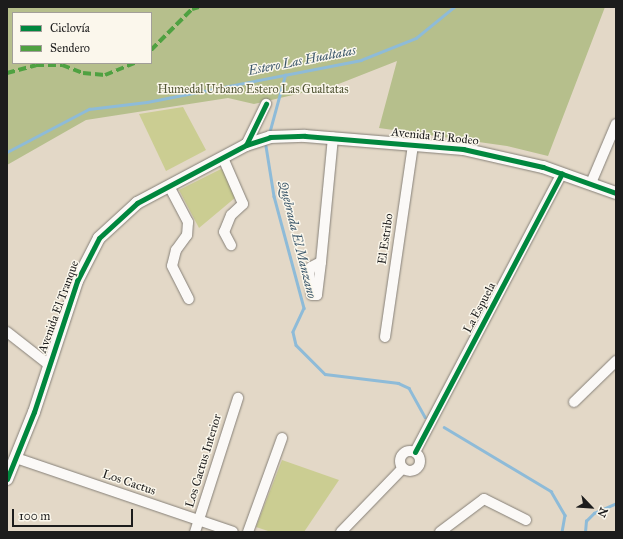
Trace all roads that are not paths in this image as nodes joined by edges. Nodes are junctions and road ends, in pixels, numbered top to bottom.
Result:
1 (266, 104) dead end
2 (616, 124) edge
3 (333, 138) junction
4 (413, 144) junction
5 (246, 145) junction
6 (222, 158) junction
7 (562, 173) junction
8 (591, 183) junction
9 (169, 186) junction
10 (616, 193) edge
11 (231, 245) dead end
12 (321, 262) dead end
13 (189, 299) dead end
14 (7, 332) edge
15 (384, 337) dead end
16 (616, 361) edge
17 (48, 364) junction
18 (238, 398) dead end
19 (574, 402) dead end
20 (282, 438) dead end
21 (415, 452) junction
22 (16, 458) junction
23 (403, 468) junction
24 (7, 479) edge
25 (200, 520) junction
26 (526, 520) dead end
27 (195, 532) edge
28 (233, 532) edge
29 (248, 532) edge
30 (341, 532) edge
31 (440, 532) edge

1 - 5 street
2 - 8 street
3 - 4 street, Avenida El Rodeo
3 - 5 street, Avenida El Rodeo
3 - 12 street
4 - 7 street, Avenida El Rodeo
4 - 15 street, El Estribo
5 - 6 street, Avenida El Tranque
6 - 9 street, Avenida El Tranque
6 - 11 street
7 - 8 street, Avenida El Rodeo
7 - 21 street, La Espuela
8 - 10 street, Avenida El Rodeo
9 - 13 street
9 - 17 street, Avenida El Tranque
14 - 17 street
16 - 19 street
17 - 22 street, Avenida El Tranque
18 - 25 street, Los Cactus Interior
20 - 29 street
21 - 23 street
21 - 23 street
22 - 24 street, Avenida El Tranque
22 - 25 street, Los Cactus
23 - 30 street
25 - 27 street, Los Cactus Interior
25 - 28 street, Los Cactus
26 - 31 street

